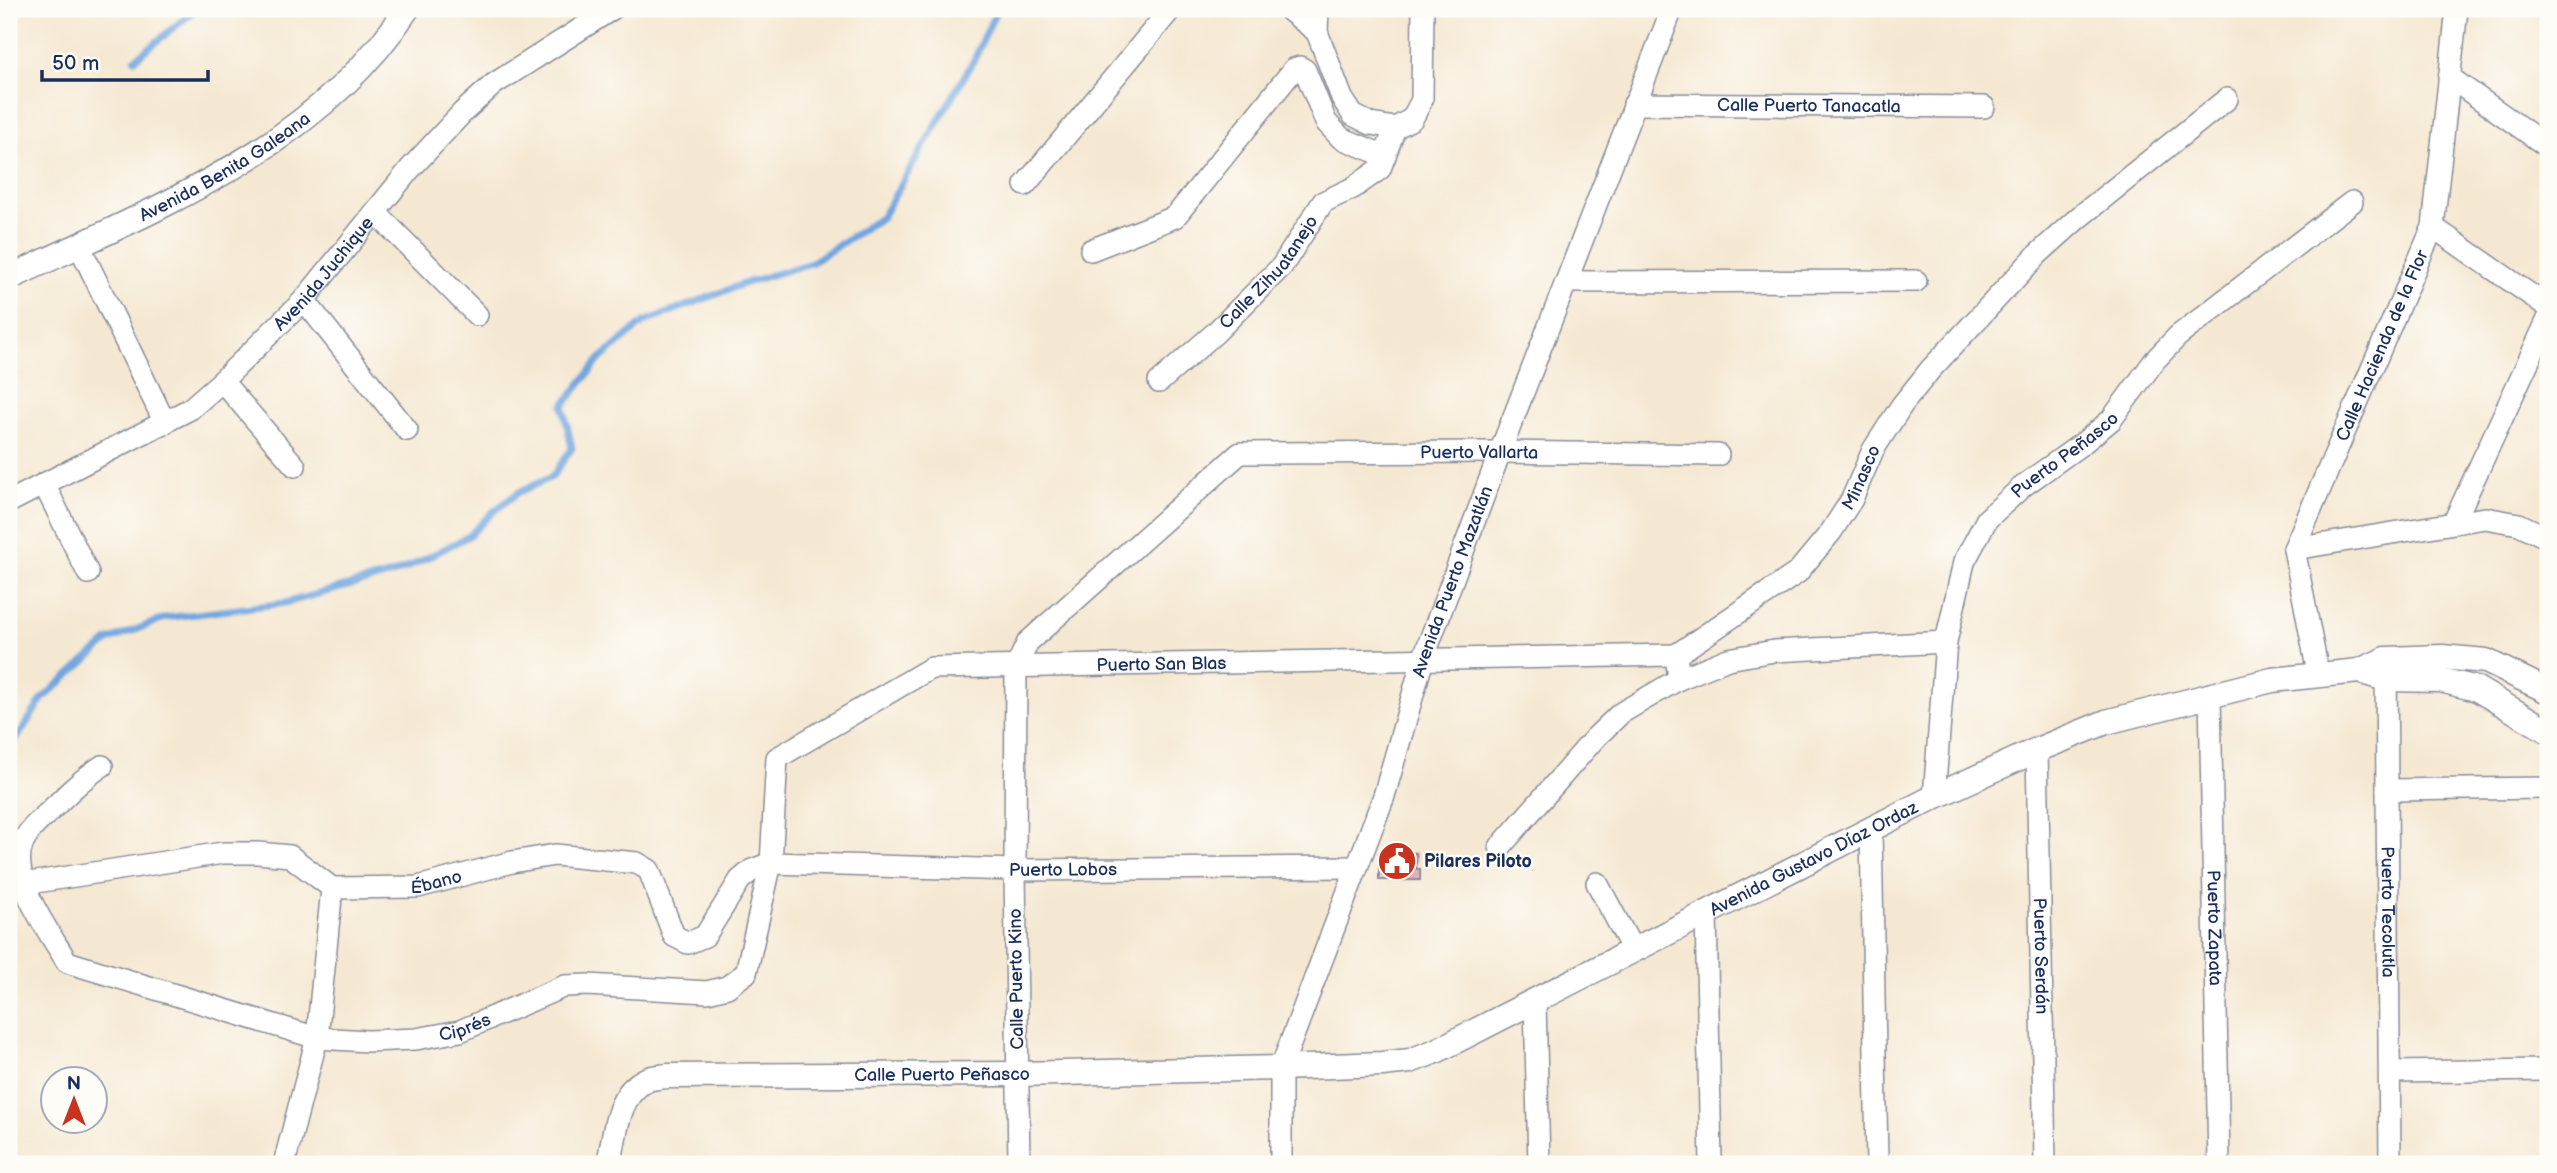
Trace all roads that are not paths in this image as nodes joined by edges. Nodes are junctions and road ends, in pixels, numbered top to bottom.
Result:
1 (407, 9) edge
2 (612, 9) edge
3 (1171, 9) edge
4 (1288, 9) edge
5 (1318, 9) edge
6 (1423, 9) edge
7 (1672, 9) edge
8 (2457, 9) edge
9 (1317, 32) junction
10 (2449, 77) junction
11 (2227, 99) dead end
12 (1634, 104) junction
13 (1984, 107) dead end
14 (1395, 128) junction
15 (2548, 147) edge
16 (1385, 156) junction
17 (1026, 185) dead end
18 (2352, 202) dead end
19 (375, 212) junction
20 (2433, 227) junction
21 (79, 245) junction
22 (1091, 250) dead end
23 (9, 278) edge
24 (1916, 281) dead end
25 (1566, 282) junction
26 (304, 300) junction
27 (2548, 307) edge
28 (477, 315) dead end
29 (2548, 319) edge
30 (222, 381) junction
31 (1159, 383) dead end
32 (165, 423) junction
33 (407, 430) dead end
34 (1500, 452) junction
35 (1718, 455) dead end
36 (295, 466) dead end
37 (44, 484) junction
38 (9, 502) edge
39 (2454, 522) junction
40 (2548, 538) edge
41 (2294, 549) junction
42 (89, 573) dead end
43 (1947, 642) junction
44 (1676, 655) junction
45 (1423, 659) junction
46 (1016, 667) junction
47 (2386, 669) junction
48 (2319, 673) junction
49 (1679, 679) junction
50 (2548, 691) edge
51 (2210, 694) junction
52 (2548, 731) edge
53 (2036, 750) junction
54 (102, 766) dead end
55 (2548, 788) edge
56 (2387, 790) junction
57 (1934, 797) junction
58 (1871, 829) junction
59 (1500, 847) dead end
60 (771, 863) junction
61 (1355, 867) junction
62 (1015, 870) junction
63 (1597, 883) dead end
64 (23, 884) junction
65 (331, 888) junction
66 (1706, 912) junction
67 (1633, 950) junction
68 (1535, 1000) junction
69 (317, 1038) junction
70 (1281, 1068) junction
71 (2548, 1070) edge
72 (2390, 1072) junction
73 (1017, 1074) junction
74 (284, 1164) edge
75 (610, 1164) edge
76 (1019, 1164) edge
77 (1281, 1164) edge
78 (1539, 1164) edge
79 (1711, 1164) edge
80 (1877, 1164) edge
81 (2045, 1164) edge
82 (2219, 1164) edge
83 (2390, 1164) edge

1 - 21 street, Avenida Benita Galeana
2 - 19 street, Avenida Juchique
3 - 17 street
4 - 9 street
5 - 9 street
6 - 14 street
7 - 12 street, Avenida Puerto Mazatlán
8 - 10 street, Calle Hacienda de la Flor
9 - 14 street
10 - 15 street
10 - 20 street, Calle Hacienda de la Flor
11 - 44 street, Minasco
12 - 13 street, Calle Puerto Tanacatla
12 - 25 street, Avenida Puerto Mazatlán
14 - 16 street, Calle Zihuatanejo
16 - 22 street
16 - 31 street, Calle Zihuatanejo
18 - 43 street, Puerto Peñasco
19 - 26 street, Avenida Juchique
19 - 28 street
20 - 27 street
20 - 41 street, Calle Hacienda de la Flor
21 - 23 street, Avenida Benita Galeana
21 - 32 street
24 - 25 street
25 - 34 street, Avenida Puerto Mazatlán
26 - 30 street, Avenida Juchique
26 - 33 street
29 - 39 street
30 - 32 street, Avenida Juchique
30 - 36 street
32 - 37 street, Avenida Juchique
34 - 35 street, Puerto Vallarta
34 - 45 street, Avenida Puerto Mazatlán
34 - 46 street, Puerto Vallarta
37 - 38 street, Avenida Juchique
37 - 42 street
39 - 40 street
39 - 41 street
41 - 48 street
43 - 49 street
43 - 57 street, Puerto Peñasco
44 - 45 street, Puerto San Blas
44 - 49 street
45 - 46 street, Puerto San Blas
45 - 61 street, Avenida Puerto Mazatlán
46 - 60 street, Puerto San Blas
46 - 62 street, Calle Puerto Kino
47 - 48 street, Avenida Gustavo Díaz Ordaz
47 - 50 street, Avenida Gustavo Díaz Ordaz
47 - 52 street, Avenida Gustavo Díaz Ordaz
47 - 56 street, Puerto Tecolutla
48 - 51 street, Avenida Gustavo Díaz Ordaz
49 - 59 street
51 - 53 street, Avenida Gustavo Díaz Ordaz
51 - 82 street, Puerto Zapata
53 - 57 street, Avenida Gustavo Díaz Ordaz
53 - 81 street, Puerto Serdán
54 - 64 street
55 - 56 street
56 - 72 street, Puerto Tecolutla
57 - 58 street, Avenida Gustavo Díaz Ordaz
58 - 66 street, Avenida Gustavo Díaz Ordaz
58 - 80 street
60 - 62 street, Puerto Lobos
60 - 65 street, Ébano
60 - 69 street, Ciprés
61 - 62 street, Puerto Lobos
61 - 70 street, Avenida Puerto Mazatlán
62 - 73 street, Calle Puerto Kino
63 - 67 street
64 - 65 street
64 - 69 street, Ciprés
65 - 69 street
66 - 67 street, Avenida Gustavo Díaz Ordaz
66 - 79 street
67 - 68 street, Avenida Gustavo Díaz Ordaz
68 - 70 street, Avenida Gustavo Díaz Ordaz
68 - 78 street
69 - 74 street
70 - 73 street, Calle Puerto Peñasco
70 - 77 street, Avenida Puerto Mazatlán
71 - 72 street
72 - 83 street, Puerto Tecolutla
73 - 75 street, Calle Puerto Peñasco
73 - 76 street, Calle Puerto Kino

